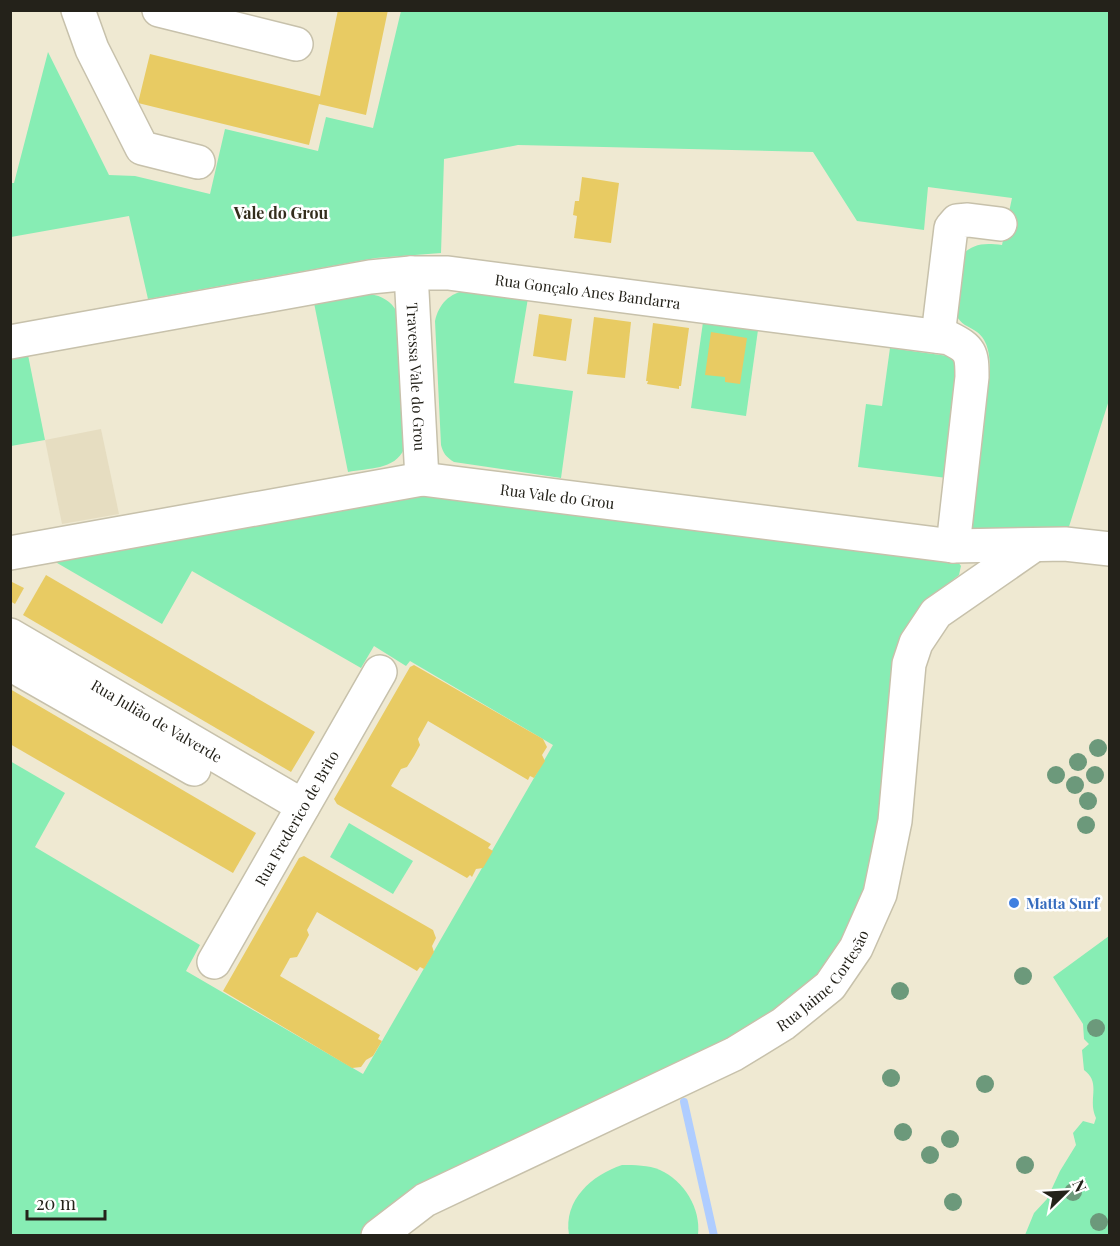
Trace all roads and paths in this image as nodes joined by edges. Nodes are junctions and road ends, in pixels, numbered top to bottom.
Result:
1 (78, 10) edge
2 (159, 10) edge
3 (296, 44) dead end
4 (198, 162) dead end
5 (1000, 224) dead end
6 (411, 273) junction
7 (938, 336) junction
8 (10, 342) edge
9 (422, 478) junction
10 (1034, 545) junction
11 (953, 546) junction
12 (1110, 549) edge
13 (10, 553) edge
14 (10, 635) edge
15 (10, 663) edge
16 (380, 672) dead end
17 (298, 816) junction
18 (214, 962) dead end
19 (378, 1236) edge

1 - 4 street
2 - 3 street
5 - 7 street
6 - 7 street, Rua Gonçalo Anes Bandarra
6 - 8 street, Rua Gonçalo Anes Bandarra
6 - 9 street, Travessa Vale do Grou
7 - 11 street, Rua Gonçalo Anes Bandarra
9 - 11 street, Rua Vale do Grou
9 - 13 street, Rua Vale do Grou
10 - 11 street, Rua Vale do Grou
10 - 12 street, Rua Vale do Grou
10 - 19 street, Rua Jaime Cortesão
14 - 17 street, Rua Julião de Valverde
15 - 17 street, Rua Julião de Valverde
16 - 17 street, Rua Frederico de Brito
17 - 18 street, Rua Frederico de Brito

